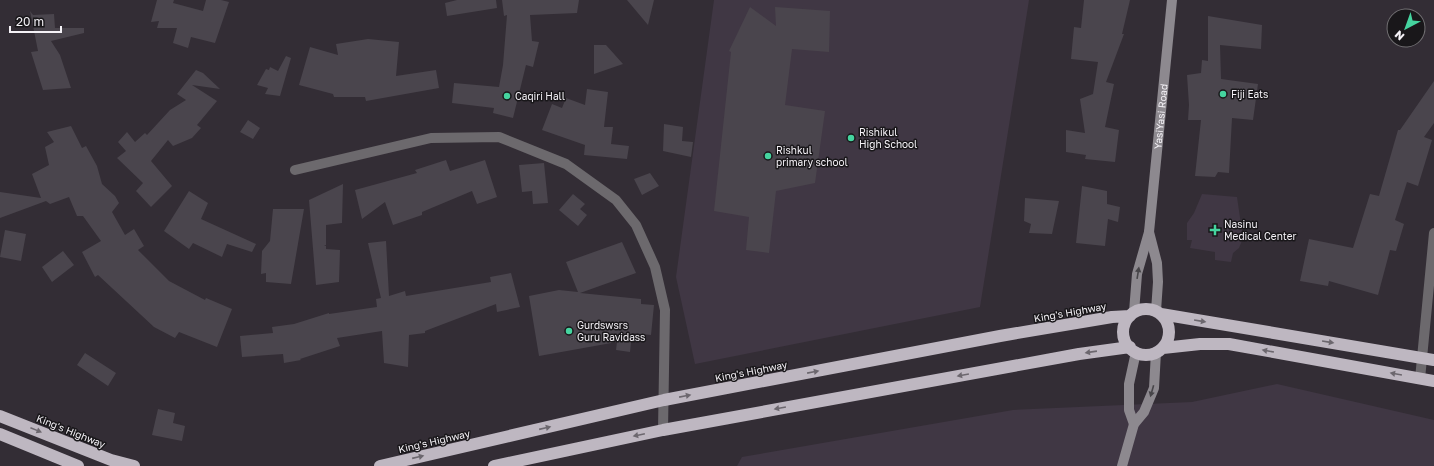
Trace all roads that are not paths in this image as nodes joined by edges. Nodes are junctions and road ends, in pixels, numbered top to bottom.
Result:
1 (1172, 0) edge
2 (295, 170) dead end
3 (1149, 232) junction
4 (1434, 233) edge
5 (1159, 313) junction
6 (1132, 314) junction
7 (1133, 349) junction
8 (1160, 350) junction
9 (1428, 359) edge
10 (1420, 379) junction
11 (1434, 381) edge
12 (664, 400) junction
13 (0, 416) edge
14 (1134, 424) junction
15 (663, 430) junction
16 (0, 434) edge
17 (78, 466) edge
18 (134, 466) edge
19 (380, 466) edge
20 (494, 466) edge
21 (1122, 466) edge

1 - 3 main road, YasiYasi Road
2 - 12 street
3 - 5 main road, YasiYasi Road
6 -> 3 main road, YasiYasi Road
4 - 9 street
5 - 6 highway
5 - 8 highway
5 -> 9 highway
6 - 7 highway
12 -> 6 highway, King's Highway
7 - 8 highway
7 - 14 main road
7 -> 15 highway
10 -> 8 highway
8 -> 14 main road
9 - 10 street
10 - 11 highway
12 - 15 street
19 -> 12 highway, King's Highway
13 -> 18 highway, King's Highway
14 - 21 main road
15 -> 20 highway
16 - 17 highway

